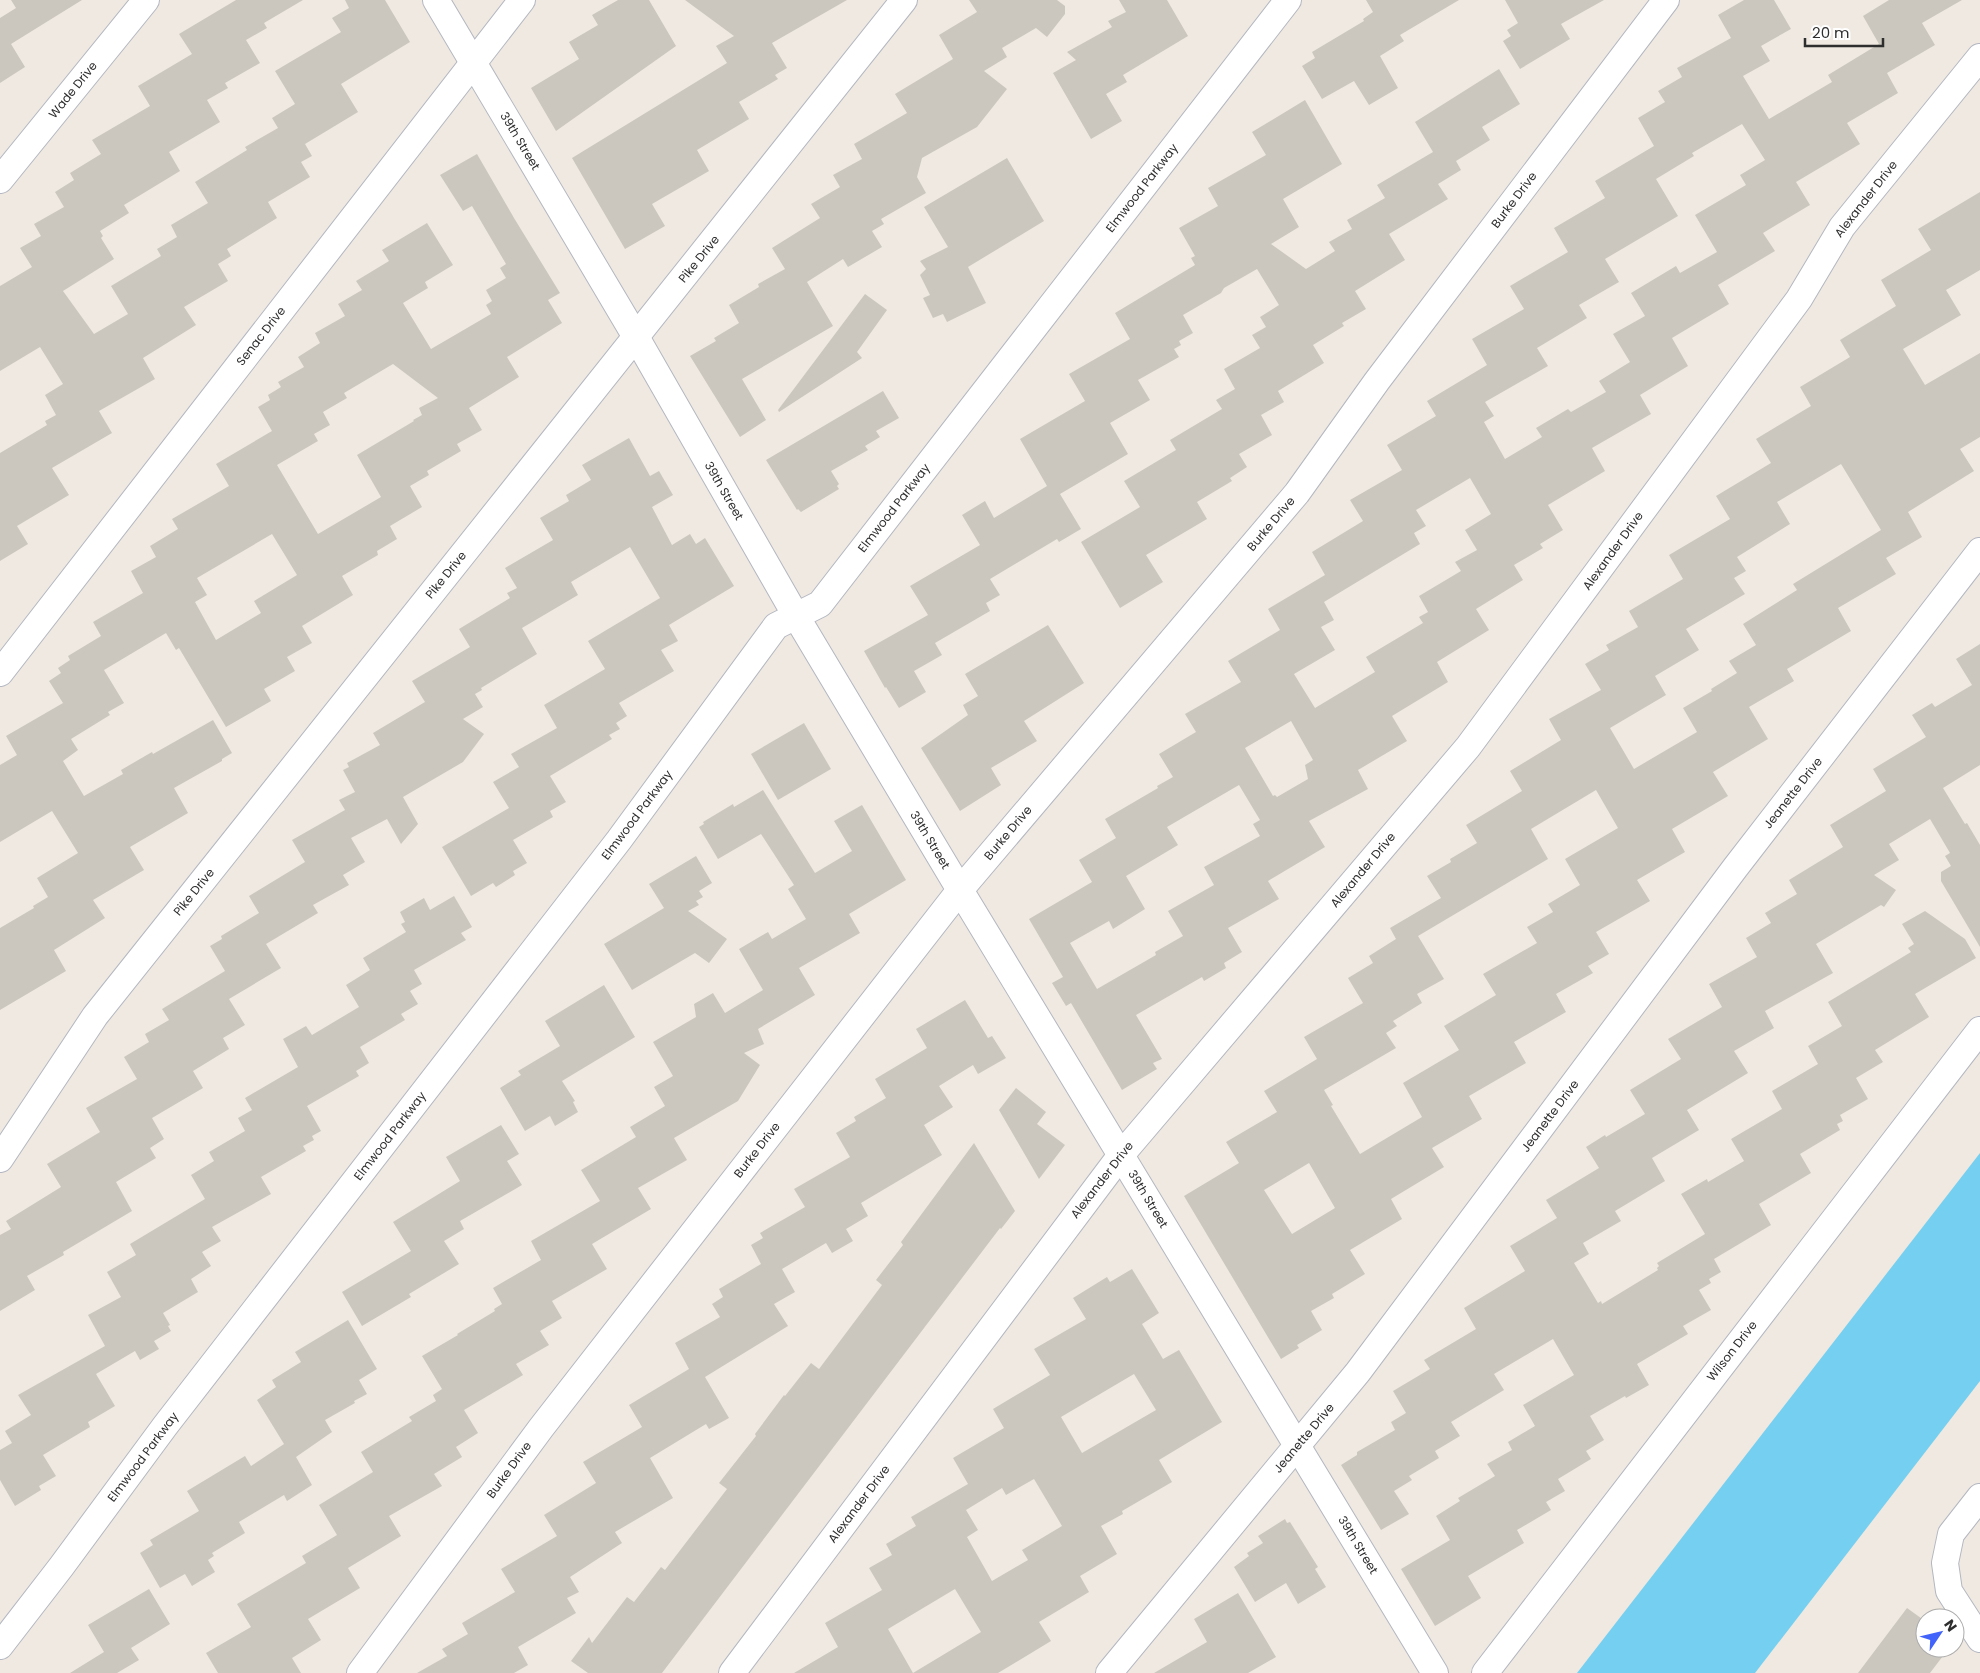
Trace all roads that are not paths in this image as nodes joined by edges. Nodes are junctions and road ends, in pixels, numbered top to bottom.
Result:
1 (146, 0) edge
2 (436, 0) edge
3 (522, 0) edge
4 (904, 0) edge
5 (1288, 0) edge
6 (1666, 0) edge
7 (1980, 57) edge
8 (474, 63) junction
9 (0, 180) edge
10 (636, 338) junction
11 (1980, 551) edge
12 (796, 616) junction
13 (0, 673) edge
14 (960, 890) junction
15 (1980, 1030) edge
16 (1120, 1155) junction
17 (0, 1159) edge
18 (1298, 1447) junction
19 (1980, 1497) edge
20 (1980, 1640) edge
21 (0, 1646) edge
22 (360, 1673) edge
23 (732, 1673) edge
24 (1109, 1673) edge
25 (1435, 1673) edge
26 (1485, 1673) edge

1 - 9 street, Wade Drive
2 - 8 street, 39th Street
3 - 8 street, Senac Drive
4 - 10 street, Pike Drive
5 - 12 street, Elmwood Parkway
6 - 14 street, Burke Drive
7 - 16 street, Alexander Drive
8 - 10 street, 39th Street
8 - 13 street, Senac Drive
10 - 12 street, 39th Street
10 - 17 street, Pike Drive
11 - 18 street, Jeanette Drive
12 - 14 street, 39th Street
12 - 21 street, Elmwood Parkway
14 - 16 street, 39th Street
14 - 22 street, Burke Drive
15 - 26 street, Wilson Drive
16 - 18 street, 39th Street
16 - 23 street, Alexander Drive
18 - 24 street, Jeanette Drive
18 - 25 street, 39th Street
19 - 20 street

